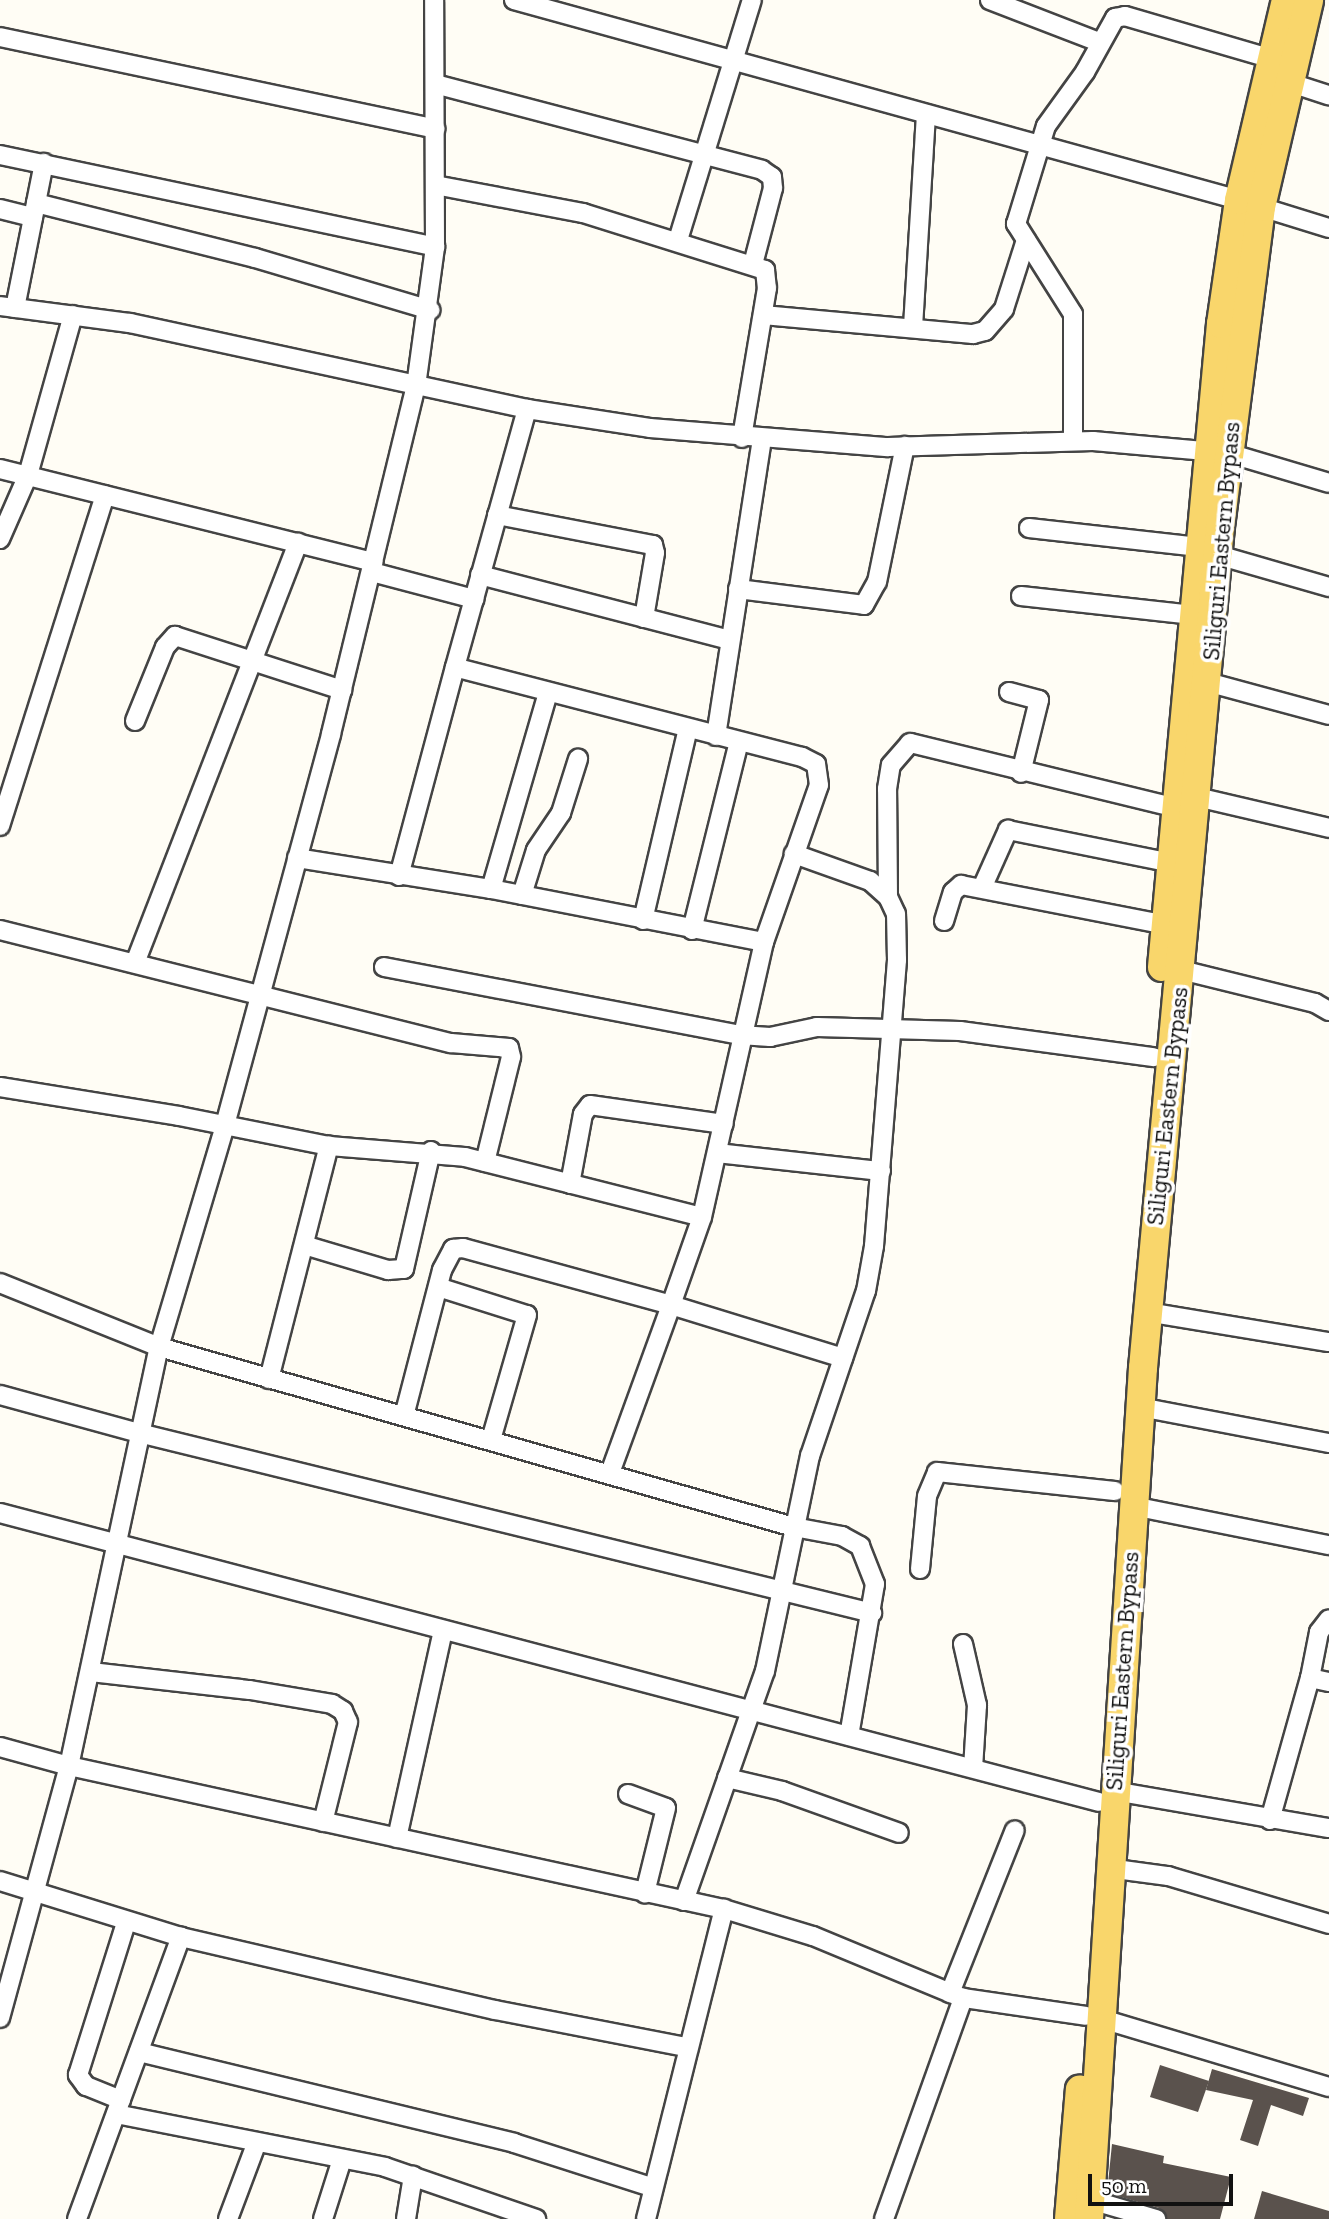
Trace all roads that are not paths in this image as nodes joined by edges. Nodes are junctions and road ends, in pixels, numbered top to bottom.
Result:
1 (434, 0) edge
2 (514, 0) edge
3 (752, 0) edge
4 (990, 0) edge
5 (1286, 0) edge
6 (1309, 0) edge
7 (0, 37) edge
8 (1099, 42) junction
9 (733, 58) junction
10 (1272, 59) junction
11 (1291, 83) junction
12 (435, 84) junction
13 (1329, 95) edge
14 (926, 114) junction
15 (435, 129) junction
16 (1041, 145) junction
17 (704, 154) junction
18 (0, 155) edge
19 (44, 163) junction
20 (435, 186) junction
21 (1250, 204) junction
22 (0, 209) edge
23 (35, 210) junction
24 (1329, 228) edge
25 (678, 240) junction
26 (1026, 240) junction
27 (435, 247) junction
28 (753, 264) junction
29 (8, 307) edge
30 (430, 310) junction
31 (763, 315) junction
32 (73, 316) junction
33 (912, 327) junction
34 (416, 386) junction
35 (527, 409) junction
36 (742, 438) junction
37 (762, 440) junction
38 (1073, 441) junction
39 (905, 446) junction
40 (1218, 452) junction
41 (0, 469) edge
42 (28, 475) junction
43 (1329, 482) edge
44 (105, 495) junction
45 (497, 515) junction
46 (1029, 527) dead end
47 (0, 539) edge
48 (298, 543) junction
49 (1209, 551) junction
50 (373, 567) junction
51 (480, 575) junction
52 (1329, 587) edge
53 (738, 589) junction
54 (1021, 596) dead end
55 (474, 599) junction
56 (1193, 615) junction
57 (644, 618) junction
58 (730, 640) junction
59 (252, 661) junction
60 (455, 667) junction
61 (1208, 682) junction
62 (342, 690) junction
63 (1009, 692) dead end
64 (548, 693) junction
65 (1329, 715) edge
66 (135, 721) dead end
67 (688, 728) junction
68 (716, 736) junction
69 (739, 741) junction
70 (578, 759) dead end
71 (1021, 773) junction
72 (1186, 803) junction
73 (0, 826) edge
74 (1329, 828) edge
75 (794, 854) junction
76 (297, 858) junction
77 (1172, 863) junction
78 (399, 876) junction
79 (982, 888) junction
80 (491, 889) junction
81 (522, 895) junction
82 (888, 897) junction
83 (643, 920) junction
84 (944, 921) dead end
85 (1166, 925) junction
86 (0, 930) edge
87 (692, 930) junction
88 (764, 942) junction
89 (135, 963) junction
90 (384, 967) dead end
91 (1181, 970) junction
92 (257, 997) junction
93 (1329, 1012) edge
94 (892, 1029) junction
95 (740, 1035) junction
96 (1153, 1058) junction
97 (0, 1087) edge
98 (723, 1124) junction
99 (225, 1125) junction
100 (329, 1146) junction
101 (431, 1151) junction
102 (717, 1153) junction
103 (485, 1162) junction
104 (881, 1171) junction
105 (570, 1184) junction
106 (702, 1217) junction
107 (304, 1245) junction
108 (0, 1283) edge
109 (438, 1287) junction
110 (671, 1305) junction
111 (1147, 1312) junction
112 (1329, 1342) edge
113 (159, 1347) junction
114 (842, 1358) junction
115 (269, 1379) junction
116 (0, 1395) edge
117 (1140, 1407) junction
118 (404, 1416) junction
119 (139, 1433) junction
120 (491, 1440) junction
121 (1329, 1443) edge
122 (610, 1473) junction
123 (1124, 1499) junction
124 (0, 1513) edge
125 (794, 1527) junction
126 (115, 1544) junction
127 (1329, 1545) edge
128 (920, 1569) dead end
129 (784, 1589) junction
130 (872, 1613) junction
131 (1329, 1619) edge
132 (443, 1630) junction
133 (963, 1644) dead end
134 (91, 1672) junction
135 (1310, 1678) junction
136 (1329, 1682) edge
137 (751, 1712) junction
138 (849, 1736) junction
139 (0, 1747) edge
140 (69, 1766) junction
141 (973, 1768) junction
142 (727, 1778) junction
143 (628, 1794) dead end
144 (1106, 1796) junction
145 (1270, 1820) junction
146 (323, 1822) junction
147 (1329, 1828) edge
148 (1015, 1830) dead end
149 (899, 1833) dead end
150 (397, 1838) junction
151 (1108, 1868) junction
152 (0, 1881) edge
153 (37, 1893) junction
154 (645, 1893) junction
155 (684, 1901) junction
156 (724, 1909) junction
157 (126, 1923) junction
158 (1329, 1924) edge
159 (181, 1937) junction
160 (957, 1996) junction
161 (0, 2018) edge
162 (1094, 2018) junction
163 (686, 2048) junction
164 (139, 2052) junction
165 (1329, 2087) edge
166 (119, 2107) junction
167 (257, 2142) junction
168 (342, 2159) junction
169 (413, 2176) junction
170 (651, 2187) junction
171 (1090, 2209) edge
172 (501, 2214) edge
173 (83, 2217) edge
174 (228, 2219) edge
175 (323, 2219) edge
176 (406, 2219) edge
177 (536, 2219) edge
178 (646, 2219) edge
179 (884, 2219) edge
180 (1069, 2219) edge
181 (1156, 2219) edge

1 - 12 street
2 - 9 street
3 - 9 street
4 - 8 street
5 - 10 main road, Siliguri Eastern Bypass
6 - 11 main road, Siliguri Eastern Bypass
7 - 15 street
8 - 10 street
8 - 16 street
9 - 14 street
9 - 17 street
10 - 21 main road, Siliguri Eastern Bypass
11 - 13 street
11 - 21 main road, Siliguri Eastern Bypass
12 - 15 street
12 - 17 street
14 - 16 street
14 - 33 street
15 - 20 street
16 - 21 street
16 - 26 street
17 - 25 street
17 - 28 street
18 - 19 street
19 - 23 street
19 - 27 street
20 - 25 street
20 - 27 street
21 - 24 street
21 - 40 main road, Siliguri Eastern Bypass
22 - 23 street
23 - 29 street
23 - 30 street
25 - 28 street
26 - 33 street
26 - 38 street
27 - 30 street
28 - 31 street
29 - 32 street
30 - 34 street
31 - 33 street
31 - 36 street
32 - 34 street
32 - 42 street
34 - 35 street
34 - 50 street
35 - 36 street
35 - 45 street
36 - 37 street
37 - 39 street
37 - 53 street
38 - 39 street
38 - 40 street
39 - 53 street
40 - 43 street
40 - 49 main road, Siliguri Eastern Bypass
41 - 42 street
42 - 44 street
42 - 47 street
44 - 48 street
44 - 73 street
45 - 51 street
45 - 57 street
46 - 49 street
48 - 50 street
48 - 59 street
49 - 52 street
49 - 56 main road, Siliguri Eastern Bypass
49 - 61 main road, Siliguri Eastern Bypass
50 - 55 street
50 - 62 street
51 - 55 street
51 - 57 street
53 - 58 street
54 - 56 street
55 - 60 street
56 - 72 main road, Siliguri Eastern Bypass
57 - 58 street
58 - 68 street
59 - 62 street
59 - 66 street
59 - 89 street
60 - 64 street
60 - 78 street
61 - 65 street
61 - 72 main road, Siliguri Eastern Bypass
62 - 76 street
63 - 71 street
64 - 67 street
64 - 80 street
67 - 68 street
67 - 83 street
68 - 69 street
69 - 75 street
69 - 87 street
70 - 81 street
71 - 72 street
71 - 82 street
72 - 74 street
72 - 77 main road, Siliguri Eastern Bypass
72 - 91 main road, Siliguri Eastern Bypass
75 - 82 street
75 - 88 street
76 - 78 street
76 - 92 street
77 - 79 street
77 - 85 main road, Siliguri Eastern Bypass
78 - 80 street
79 - 84 street
79 - 85 street
80 - 81 street
81 - 83 street
82 - 94 street
83 - 87 street
85 - 96 main road, Siliguri Eastern Bypass
86 - 89 street
87 - 88 street
88 - 95 street
89 - 92 street
90 - 95 street
91 - 93 street
91 - 111 main road, Siliguri Eastern Bypass
92 - 99 street
92 - 103 street
94 - 95 street
94 - 96 street
94 - 104 street
95 - 98 street
96 - 123 main road, Siliguri Eastern Bypass
97 - 99 street
98 - 102 street
98 - 105 street
99 - 100 street
99 - 113 street
100 - 101 street
100 - 107 street
101 - 103 street
101 - 107 street
102 - 104 street
102 - 106 street
103 - 105 street
104 - 114 street
105 - 106 street
106 - 110 street
107 - 115 street
108 - 113 street
109 - 110 street
109 - 118 street
109 - 120 street
110 - 114 street
110 - 122 street
111 - 112 street
111 - 117 main road, Siliguri Eastern Bypass
113 - 115 street
113 - 119 street
114 - 125 street
115 - 118 street
116 - 119 street
117 - 121 street
117 - 123 main road, Siliguri Eastern Bypass
118 - 120 street
119 - 126 street
119 - 129 street
120 - 122 street
122 - 125 street
123 - 127 street
123 - 128 street
123 - 144 main road, Siliguri Eastern Bypass
124 - 126 street
125 - 129 street
125 - 130 street
126 - 132 street
126 - 134 street
129 - 130 street
129 - 137 street
130 - 138 street
131 - 135 street
132 - 137 street
132 - 150 street
133 - 141 street
134 - 140 street
134 - 146 street
135 - 136 street
135 - 145 street
137 - 138 street
137 - 142 street
138 - 141 street
139 - 140 street
140 - 146 street
140 - 153 street
141 - 144 street
142 - 149 street
142 - 155 street
143 - 154 street
144 - 145 street
144 - 151 main road, Siliguri Eastern Bypass
144 - 162 main road, Siliguri Eastern Bypass
145 - 147 street
146 - 150 street
148 - 160 street
150 - 154 street
151 - 158 street
151 - 162 main road, Siliguri Eastern Bypass
152 - 153 street
153 - 157 street
153 - 161 street
154 - 155 street
155 - 156 street
156 - 160 street
156 - 163 street
157 - 159 street
157 - 166 street
159 - 163 street
159 - 164 street
160 - 162 street
160 - 179 street
162 - 165 street
162 - 171 main road, Siliguri Eastern Bypass
162 - 180 main road, Siliguri Eastern Bypass
163 - 170 street
164 - 166 street
164 - 170 street
166 - 167 street
166 - 173 street
167 - 168 street
167 - 174 street
168 - 169 street
168 - 175 street
169 - 172 street
169 - 176 street
170 - 178 street
171 - 181 street
172 - 177 street

